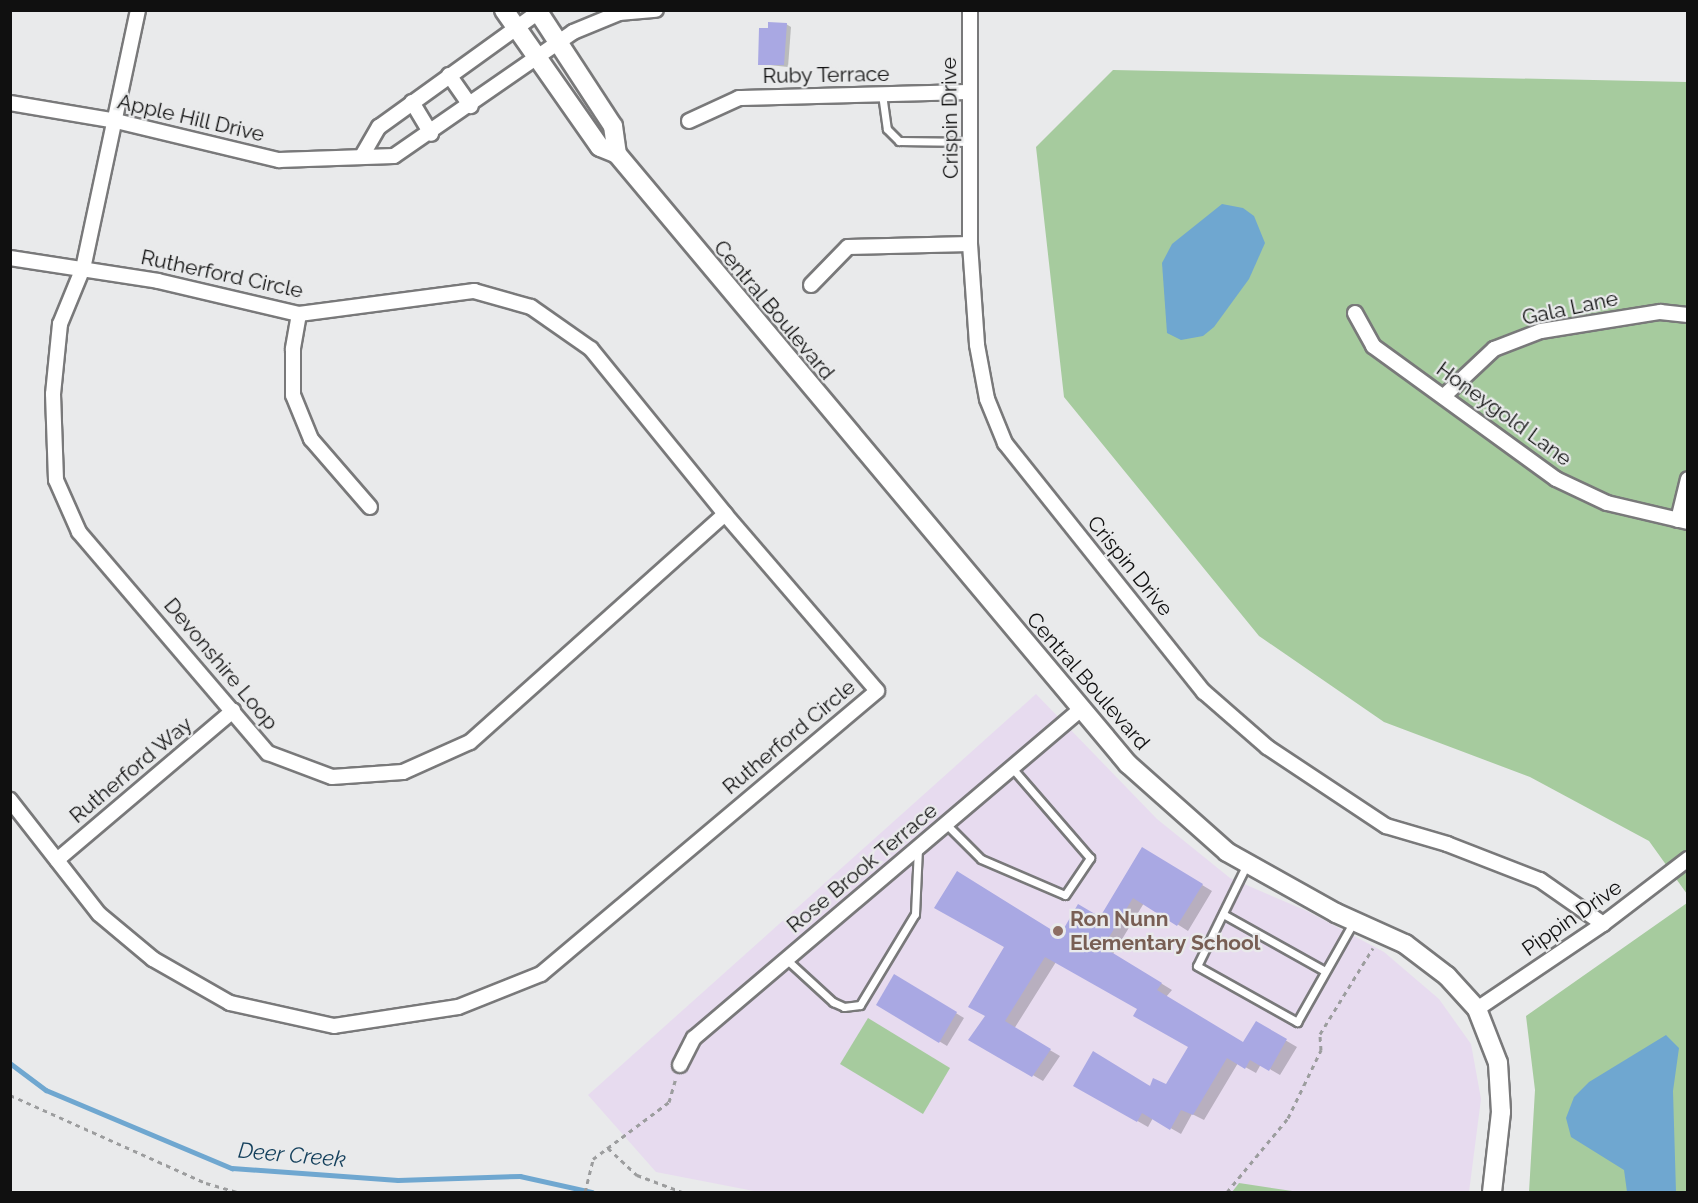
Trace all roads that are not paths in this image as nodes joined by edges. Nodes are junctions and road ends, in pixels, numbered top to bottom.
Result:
1 (138, 10) edge
2 (504, 10) edge
3 (656, 10) edge
4 (970, 10) edge
5 (539, 11) edge
6 (639, 11) edge
7 (515, 27) junction
8 (560, 44) junction
9 (536, 60) junction
10 (449, 75) junction
11 (970, 92) junction
12 (882, 94) junction
13 (412, 102) junction
14 (10, 103) edge
15 (471, 106) junction
16 (116, 121) junction
17 (688, 121) dead end
18 (432, 134) junction
19 (971, 142) junction
20 (617, 154) junction
21 (362, 156) junction
22 (970, 244) junction
23 (10, 258) edge
24 (83, 268) junction
25 (811, 285) dead end
26 (1356, 313) dead end
27 (299, 314) junction
28 (1688, 315) edge
29 (1444, 396) junction
30 (1688, 479) edge
31 (370, 507) dead end
32 (725, 514) junction
33 (1683, 521) edge
34 (1080, 710) junction
35 (233, 711) junction
36 (1012, 768) junction
37 (10, 800) edge
38 (945, 824) junction
39 (918, 847) junction
40 (1688, 859) edge
41 (57, 861) junction
42 (1247, 863) junction
43 (1222, 914) junction
44 (1354, 921) junction
45 (1602, 924) junction
46 (786, 959) junction
47 (1326, 971) junction
48 (1477, 1009) junction
49 (680, 1065) road end
50 (1492, 1192) edge

1 - 16 street, Devonshire Loop
2 - 7 street, Central Boulevard
3 - 6 street, Apple Hill Drive
4 - 11 street, Crispin Drive
5 - 7 street
5 - 8 street
6 - 8 street, Apple Hill Drive
7 - 9 street, Central Boulevard
7 - 10 street
8 - 9 street, Apple Hill Drive
8 - 20 street
9 - 15 street, Apple Hill Drive
9 - 20 street, Central Boulevard
10 - 13 street
10 - 15 street
11 - 12 street, Ruby Terrace
11 - 19 street, Crispin Drive
12 - 17 street, Ruby Terrace
12 - 19 lane
13 - 18 street
13 - 21 street
14 - 16 street, Apple Hill Drive
15 - 18 street, Apple Hill Drive
16 - 21 street, Apple Hill Drive
16 - 24 street, Devonshire Loop
18 - 21 street, Apple Hill Drive
19 - 22 street, Crispin Drive
20 - 34 street, Central Boulevard
22 - 25 street
22 - 45 street, Crispin Drive
23 - 24 street, Rutherford Circle
24 - 27 street, Rutherford Circle
24 - 35 street, Devonshire Loop
26 - 29 street, Honeygold Lane
27 - 31 street
27 - 32 street, Rutherford Circle
28 - 29 street, Gala Lane
29 - 33 street, Honeygold Lane
30 - 33 street
32 - 35 street, Devonshire Loop
32 - 41 street, Rutherford Circle
34 - 36 street, Rose Brook Terrace
34 - 42 street, Central Boulevard
35 - 41 street, Rutherford Way
36 - 38 street, Rose Brook Terrace
36 - 38 lane
37 - 41 street, Rutherford Circle
38 - 39 street, Rose Brook Terrace
39 - 46 street, Rose Brook Terrace
39 - 46 lane
40 - 45 street, Pippin Drive
42 - 43 lane
42 - 44 street, Central Boulevard
43 - 47 lane
43 - 47 lane
44 - 47 lane
44 - 48 street, Central Boulevard
45 - 48 street, Pippin Drive
46 - 49 street, Rose Brook Terrace
48 - 50 street, Central Boulevard

